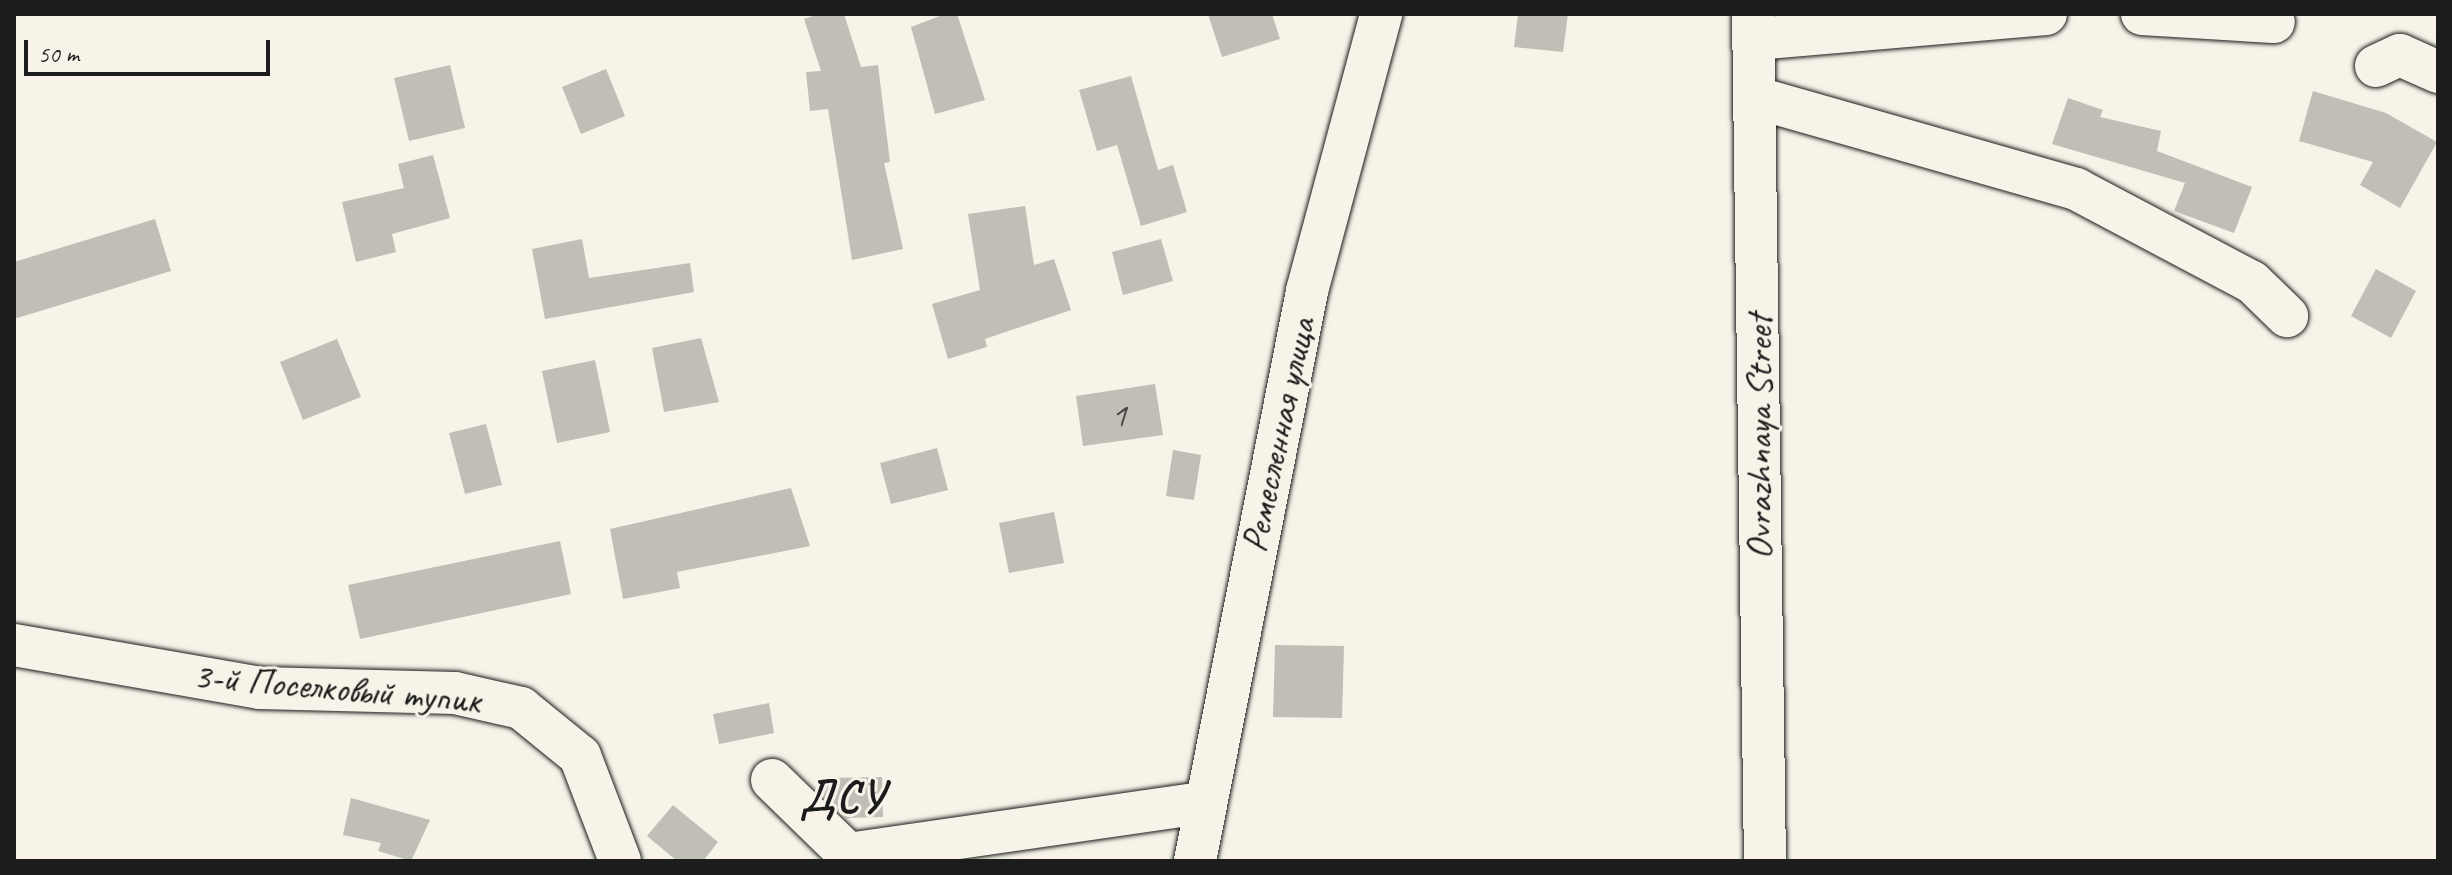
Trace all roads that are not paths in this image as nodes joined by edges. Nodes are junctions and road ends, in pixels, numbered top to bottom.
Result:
1 (1381, 14) edge
2 (2142, 14) edge
3 (2024, 15) edge
4 (2274, 22) dead end
5 (1754, 26) edge
6 (2376, 66) dead end
7 (2438, 72) edge
8 (1757, 98) junction
9 (2287, 316) dead end
10 (14, 645) edge
11 (772, 780) dead end
12 (1203, 803) junction
13 (620, 861) edge
14 (1195, 861) edge
15 (1765, 861) edge

1 - 12 street, Ремесленная улица
2 - 4 street
3 - 5 street
5 - 8 street, Ovrazhnaya Street
6 - 7 street
8 - 9 street
8 - 15 street, Ovrazhnaya Street
10 - 13 street, 3-й Поселковый тупик
11 - 12 street
12 - 14 street, Ремесленная улица

